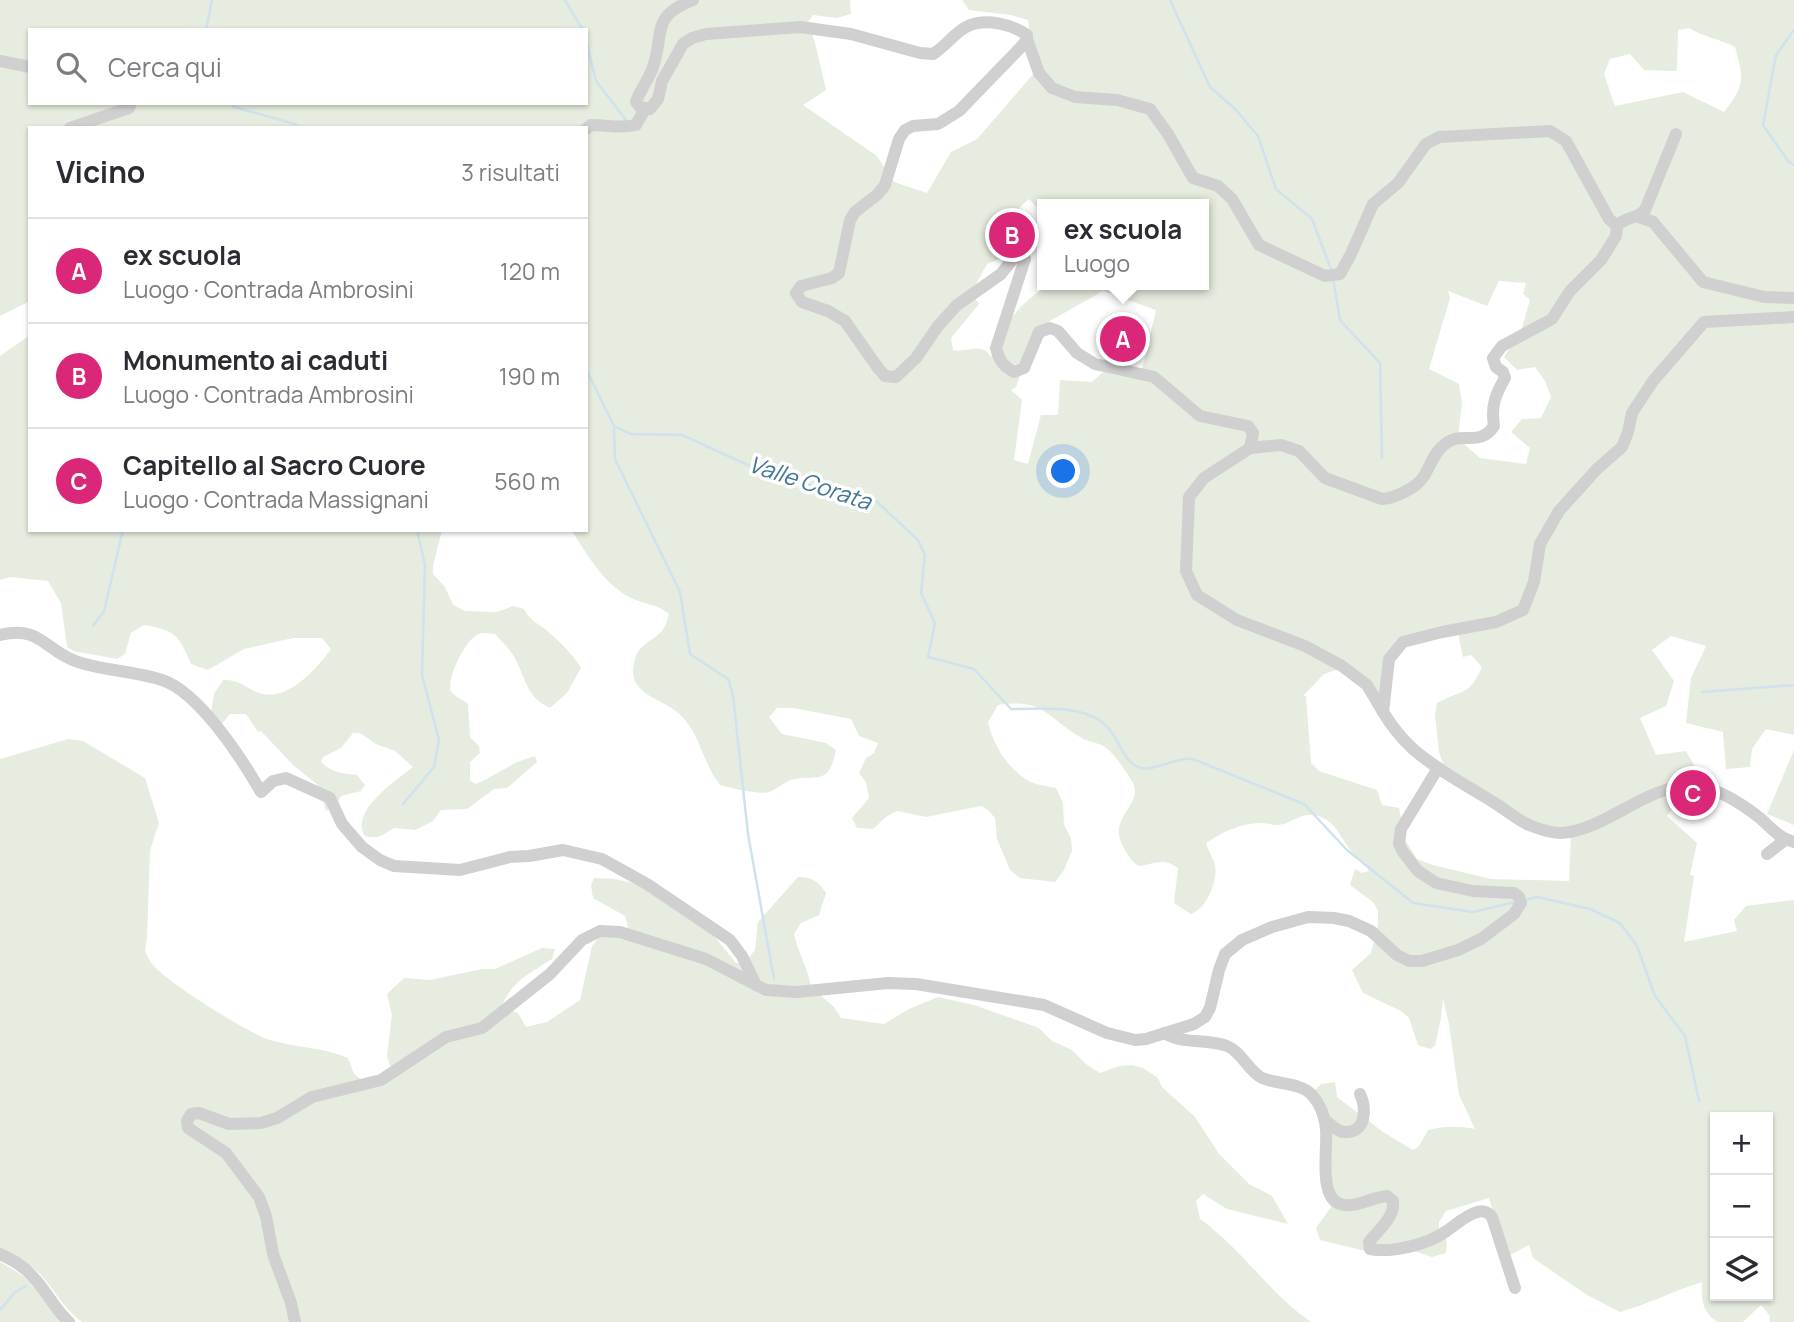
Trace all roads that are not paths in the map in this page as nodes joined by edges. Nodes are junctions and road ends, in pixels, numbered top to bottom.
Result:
1 (693, 0) edge
2 (1027, 39) junction
3 (0, 61) edge
4 (28, 67) edge
5 (130, 105) edge
6 (642, 108) junction
7 (76, 126) edge
8 (588, 127) edge
9 (1676, 134) dead end
10 (1639, 217) junction
11 (1616, 226) junction
12 (1794, 298) edge
13 (1794, 317) edge
14 (1250, 448) junction
15 (0, 635) edge
16 (1383, 712) junction
17 (1438, 768) junction
18 (1790, 841) edge
19 (1767, 854) dead end
20 (756, 985) junction
21 (1164, 1033) junction
22 (1360, 1094) dead end
23 (1324, 1119) junction
24 (0, 1254) edge
25 (1516, 1288) dead end
26 (69, 1322) edge
27 (295, 1322) edge

1 - 6 street
2 - 6 street
2 - 11 street
2 - 14 street
3 - 4 street
5 - 7 street
6 - 8 street
9 - 10 street
10 - 11 street
10 - 12 street
11 - 14 street
13 - 16 street
14 - 16 street
15 - 20 street
16 - 17 street
17 - 18 street
17 - 21 street
18 - 19 street
20 - 21 street
20 - 27 street
21 - 23 street
22 - 23 street
23 - 25 street
24 - 26 street

